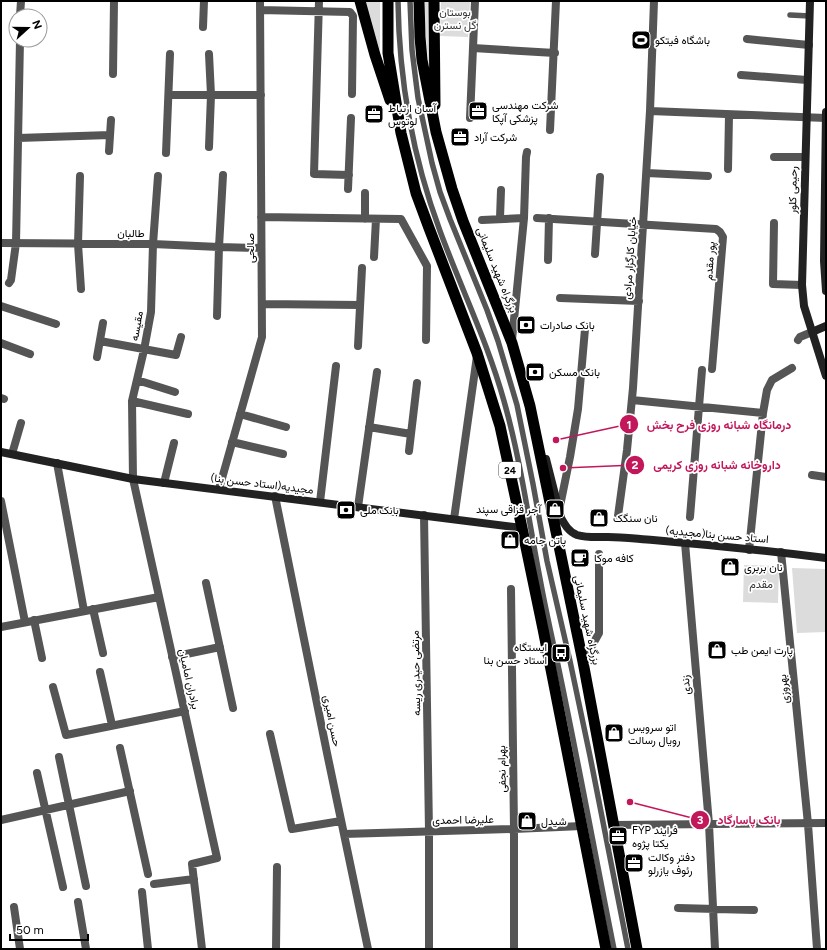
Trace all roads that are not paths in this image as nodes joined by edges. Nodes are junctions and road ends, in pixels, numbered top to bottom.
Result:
1 (114, 1) edge
2 (204, 1) edge
3 (260, 1) edge
4 (319, 1) edge
5 (360, 1) edge
6 (388, 1) edge
7 (398, 1) edge
8 (410, 1) edge
9 (419, 1) edge
10 (475, 1) edge
11 (556, 1) edge
12 (654, 1) edge
13 (810, 1) edge
14 (434, 2) edge
15 (260, 10) junction
16 (319, 11) junction
17 (790, 15) dead end
18 (810, 16) junction
19 (204, 27) dead end
20 (747, 38) dead end
21 (809, 46) junction
22 (20, 48) edge
23 (473, 48) junction
24 (554, 53) junction
25 (170, 54) dead end
26 (209, 54) dead end
27 (113, 74) dead end
28 (741, 75) dead end
29 (807, 80) junction
30 (352, 94) dead end
31 (169, 95) junction
32 (211, 95) junction
33 (261, 95) junction
34 (650, 112) junction
35 (826, 112) edge
36 (729, 115) junction
37 (807, 117) junction
38 (351, 118) dead end
39 (470, 118) dead end
40 (826, 118) edge
41 (111, 120) dead end
42 (550, 130) dead end
43 (436, 132) junction
44 (401, 133) junction
45 (110, 135) junction
46 (18, 138) junction
47 (209, 147) dead end
48 (109, 151) dead end
49 (527, 152) dead end
50 (166, 153) dead end
51 (774, 157) dead end
52 (805, 157) junction
53 (728, 169) dead end
54 (647, 173) junction
55 (223, 175) dead end
56 (80, 176) dead end
57 (158, 176) dead end
58 (349, 176) junction
59 (708, 176) dead end
60 (600, 177) dead end
61 (348, 189) dead end
62 (500, 190) dead end
63 (365, 193) dead end
64 (261, 217) junction
65 (500, 218) junction
66 (524, 218) junction
67 (537, 218) dead end
68 (549, 218) junction
69 (365, 219) junction
70 (376, 219) junction
71 (482, 220) dead end
72 (598, 222) junction
73 (774, 223) dead end
74 (643, 225) junction
75 (1, 243) edge
76 (16, 244) junction
77 (78, 244) junction
78 (153, 244) junction
79 (219, 247) junction
80 (261, 248) junction
81 (596, 254) dead end
82 (374, 257) dead end
83 (548, 260) dead end
84 (362, 268) dead end
85 (8, 283) dead end
86 (802, 285) junction
87 (80, 289) dead end
88 (826, 291) edge
89 (560, 298) dead end
90 (639, 301) junction
91 (262, 304) junction
92 (360, 305) junction
93 (1, 306) edge
94 (217, 316) dead end
95 (103, 323) dead end
96 (56, 324) dead end
97 (826, 326) edge
98 (585, 329) dead end
99 (812, 332) junction
100 (181, 337) dead end
101 (426, 340) dead end
102 (798, 340) dead end
103 (100, 341) junction
104 (512, 343) junction
105 (1, 344) edge
106 (358, 346) dead end
107 (144, 350) junction
108 (477, 353) junction
109 (30, 354) dead end
110 (97, 357) dead end
111 (336, 366) dead end
112 (792, 368) dead end
113 (712, 369) dead end
114 (702, 370) dead end
115 (377, 372) dead end
116 (826, 376) edge
117 (137, 380) junction
118 (417, 383) dead end
119 (175, 392) dead end
120 (632, 400) junction
121 (132, 401) junction
122 (530, 406) junction
123 (699, 406) junction
124 (764, 413) junction
125 (188, 414) dead end
126 (240, 414) junction
127 (21, 423) dead end
128 (286, 427) dead end
129 (369, 427) junction
130 (411, 434) junction
131 (232, 442) junction
132 (174, 443) dead end
133 (409, 451) dead end
134 (1, 452) edge
135 (12, 454) junction
136 (284, 454) dead end
137 (57, 463) junction
138 (812, 475) dead end
139 (826, 477) edge
140 (133, 479) junction
141 (164, 482) junction
142 (219, 489) junction
143 (275, 496) junction
144 (1, 501) edge
145 (320, 502) junction
146 (358, 507) junction
147 (559, 511) junction
148 (424, 515) junction
149 (618, 516) dead end
150 (690, 517) dead end
151 (454, 518) junction
152 (522, 528) junction
153 (684, 543) junction
154 (750, 550) junction
155 (781, 552) junction
156 (599, 554) dead end
157 (826, 558) edge
158 (206, 583) dead end
159 (511, 589) dead end
160 (159, 597) junction
161 (93, 609) junction
162 (84, 611) junction
163 (34, 620) junction
164 (25, 622) junction
165 (1, 627) edge
166 (220, 647) junction
167 (103, 653) dead end
168 (172, 657) junction
169 (42, 658) dead end
170 (583, 662) junction
171 (100, 672) dead end
172 (53, 687) dead end
173 (233, 708) dead end
174 (185, 711) junction
175 (112, 725) junction
176 (270, 734) dead end
177 (120, 748) dead end
178 (59, 758) dead end
179 (37, 773) dead end
180 (130, 791) junction
181 (69, 805) junction
182 (45, 810) junction
183 (1, 820) edge
184 (341, 821) junction
185 (826, 823) edge
186 (709, 824) junction
187 (808, 824) junction
188 (614, 825) junction
189 (582, 826) junction
190 (514, 829) junction
191 (429, 831) junction
192 (344, 834) junction
193 (277, 866) dead end
194 (148, 874) dead end
195 (194, 879) junction
196 (154, 884) dead end
197 (86, 886) dead end
198 (63, 887) dead end
199 (142, 892) dead end
200 (78, 902) dead end
201 (14, 907) dead end
202 (678, 908) dead end
203 (713, 909) junction
204 (754, 910) dead end
205 (20, 949) edge
206 (86, 949) edge
207 (148, 949) edge
208 (202, 949) edge
209 (276, 949) edge
210 (368, 949) edge
211 (429, 949) edge
212 (514, 949) edge
213 (606, 949) edge
214 (614, 949) edge
215 (628, 949) edge
216 (637, 949) edge
217 (715, 949) edge
218 (817, 949) edge

1 - 27 street
2 - 19 street
3 - 15 street, صالحی
4 - 16 street
5 - 44 highway
6 - 44 highway, 24
7 - 214 lane
8 - 215 lane
9 - 43 highway, بزرگراه شهید سلیمانی
10 - 23 street
11 - 24 street
12 - 34 street, خیابان کارگزار مرادی
13 - 18 main road, رحیمی کلور
14 - 43 highway
15 - 16 street
15 - 33 street, صالحی
16 - 30 street
16 - 58 street
17 - 18 lane
18 - 21 main road, رحیمی کلور
20 - 21 street
21 - 29 main road, رحیمی کلور
22 - 46 street
23 - 24 street
23 - 39 street
24 - 42 street
25 - 31 street
26 - 32 street
28 - 29 street
29 - 37 main road, رحیمی کلور
31 - 32 street
31 - 50 street
32 - 33 street
32 - 47 street
33 - 64 street, صالحی
34 - 36 street
34 - 54 street, خیابان کارگزار مرادی
35 - 40 main road
36 - 37 street
36 - 53 street
37 - 40 street
37 - 52 main road, رحیمی کلور
38 - 58 street
40 - 88 main road
41 - 45 street
43 - 104 highway, بزرگراه شهید سلیمانی
44 - 108 highway, 24
45 - 46 street
45 - 48 street
46 - 76 street
49 - 66 street
51 - 52 street
52 - 86 main road, رحیمی کلور
54 - 59 street
54 - 74 street, خیابان کارگزار مرادی
55 - 79 street
56 - 77 street
57 - 78 street, مقیسه
58 - 61 street
60 - 72 street
62 - 65 street
63 - 69 street
64 - 69 street
64 - 80 street, صالحی
65 - 66 street
65 - 71 street
66 - 104 street
67 - 68 street, پور مقدم
68 - 72 street, پور مقدم
68 - 83 street
69 - 70 street
70 - 82 street
70 - 101 street
72 - 74 street, پور مقدم
72 - 81 street
73 - 86 street
74 - 90 street, خیابان کارگزار مرادی
74 - 113 street, پور مقدم
75 - 76 street, طالبان
76 - 77 street, طالبان
76 - 85 street
77 - 78 street, طالبان
77 - 87 street
78 - 79 street, طالبان
78 - 107 street, مقیسه
79 - 80 street, طالبان
79 - 94 street
80 - 91 street, صالحی
84 - 92 street
86 - 99 main road, رحیمی کلور
89 - 90 street
90 - 120 street, خیابان کارگزار مرادی
91 - 92 street
91 - 126 street, صالحی
92 - 106 street
93 - 96 street
95 - 103 street
97 - 99 main road
98 - 147 street
99 - 102 street
99 - 116 main road, رحیمی کلور
100 - 107 street
103 - 107 street
103 - 110 street
104 - 122 highway, بزرگراه شهید سلیمانی
105 - 109 street
107 - 117 street, مقیسه
108 - 151 street
108 - 152 highway, 24
111 - 145 street
112 - 124 street
114 - 123 street
115 - 129 street
117 - 119 street
117 - 121 street, مقیسه
118 - 130 street
120 - 123 street
120 - 149 street, خیابان کارگزار مرادی
121 - 125 street
121 - 140 street, مقیسه
122 - 147 main road, استاد حسن بنا(مجیدیه)
122 - 170 highway, بزرگراه شهید سلیمانی
123 - 124 street
123 - 150 street
124 - 154 street
126 - 128 street
126 - 131 street, صالحی
127 - 135 street
129 - 130 street
129 - 146 street
130 - 133 street
131 - 136 street
131 - 142 street, صالحی
132 - 141 street
134 - 135 main road, مجیدیه(استاد حسن بنا)
135 - 137 main road, مجیدیه(استاد حسن بنا)
137 - 140 main road, مجیدیه(استاد حسن بنا)
137 - 162 street
138 - 139 street
140 - 141 main road, مجیدیه(استاد حسن بنا)
140 - 160 street, برادران امامیان
141 - 142 main road, مجیدیه(استاد حسن بنا)
142 - 143 main road, مجیدیه(استاد حسن بنا)
143 - 145 main road, مجیدیه(استاد حسن بنا)
143 - 184 street, حسن امیری
144 - 164 street
145 - 146 main road, مجیدیه(استاد حسن بنا)
146 - 148 main road, مجیدیه(استاد حسن بنا)
147 - 153 main road, استاد حسن بنا(مجیدیه)
148 - 151 main road, مجیدیه(استاد حسن بنا)
148 - 191 street, مرتضی حیدری ریسه
151 - 152 main road, مجیدیه(استاد حسن بنا)
152 - 189 highway, 24
153 - 154 main road, استاد حسن بنا(مجیدیه)
153 - 186 street, زندی
154 - 155 main road, استاد حسن بنا(مجیدیه)
155 - 157 main road, استاد حسن بنا(مجیدیه)
155 - 187 street, بهروزی
156 - 170 street
158 - 166 street
159 - 190 street, بهرام نجفی
160 - 161 street
160 - 168 street, برادران امامیان
161 - 162 street
161 - 167 street
162 - 163 street
163 - 164 street
163 - 169 street
164 - 165 street
166 - 168 street
166 - 173 street
168 - 174 street, برادران امامیان
170 - 188 highway, بزرگراه شهید سلیمانی
171 - 175 street
172 - 175 street
174 - 175 street
174 - 195 street, برادران امامیان
176 - 184 street
177 - 180 street
178 - 181 street
179 - 182 street
180 - 181 street
180 - 194 street
181 - 182 street
181 - 197 street
182 - 183 street
182 - 198 street
184 - 192 street, حسن امیری
185 - 187 street
186 - 187 street
186 - 188 street
186 - 203 street, زندی
187 - 218 street, بهروزی
188 - 216 highway, بزرگراه شهید سلیمانی
189 - 190 street, علیرضا احمدی
189 - 213 highway, 24
190 - 191 street, علیرضا احمدی
190 - 212 street, بهرام نجفی
191 - 192 street, علیرضا احمدی
191 - 211 street, مرتضی حیدری ریسه
192 - 210 street, حسن امیری
193 - 209 street
195 - 196 street
195 - 208 street
199 - 207 street
200 - 206 street
201 - 205 street
202 - 203 street
203 - 204 street
203 - 217 street, زندی

